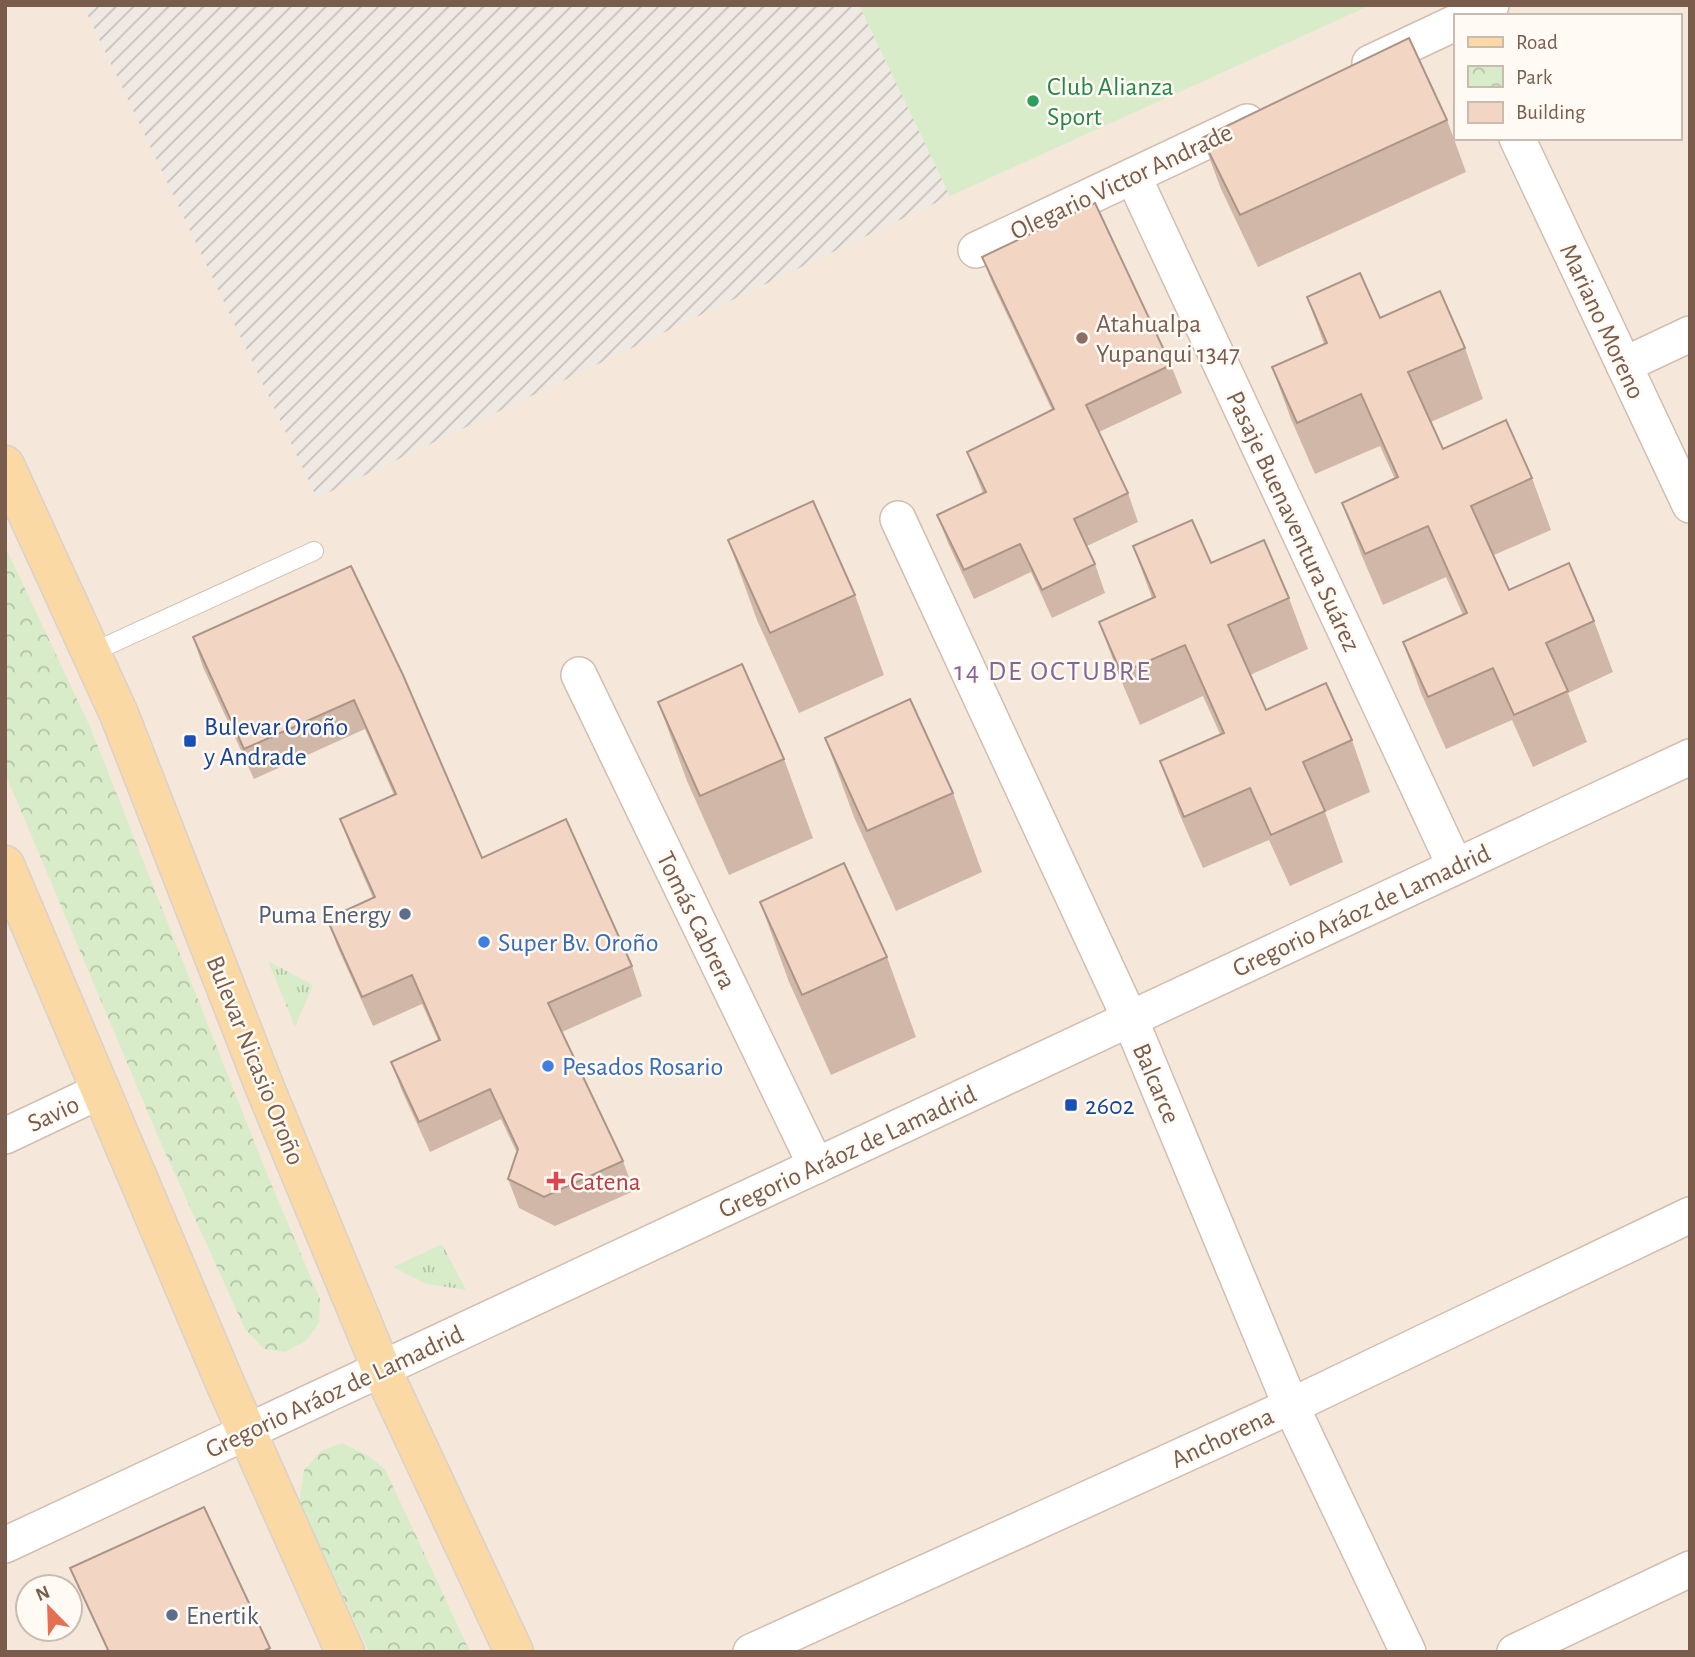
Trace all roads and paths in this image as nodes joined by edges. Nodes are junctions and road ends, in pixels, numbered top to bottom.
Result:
1 (1491, 5) edge
2 (1473, 14) edge
3 (1454, 23) edge
4 (1344, 76) edge
5 (1282, 105) edge
6 (1518, 140) edge
7 (1133, 176) junction
8 (976, 250) dead end
9 (1690, 334) edge
10 (1624, 365) junction
11 (5, 465) edge
12 (1690, 505) edge
13 (898, 519) dead end
14 (314, 551) dead end
15 (91, 653) junction
16 (579, 674) dead end
17 (1690, 757) edge
18 (5, 865) edge
19 (1455, 866) junction
20 (1130, 1019) junction
21 (102, 1090) junction
22 (5, 1136) edge
23 (816, 1166) junction
24 (1690, 1215) edge
25 (382, 1368) junction
26 (1291, 1406) junction
27 (247, 1432) junction
28 (5, 1545) edge
29 (1690, 1569) edge
30 (345, 1652) edge
31 (514, 1652) edge
32 (751, 1652) edge
33 (1408, 1652) edge
34 (1515, 1652) edge

1 - 2 street
3 - 4 street
5 - 7 street, Olegario Victor Andrade
6 - 10 street, Mariano Moreno
7 - 8 street, Olegario Victor Andrade
7 - 19 street, Pasaje Buenaventura Suárez
9 - 10 street
10 - 12 street, Mariano Moreno
11 - 15 main road, Bulevar Nicasio Oroño
13 - 20 street, Balcarce
14 - 15 lane
15 - 25 main road, Bulevar Nicasio Oroño
16 - 23 street, Tomás Cabrera
17 - 19 street, Gregorio Aráoz de Lamadrid
18 - 21 main road
19 - 20 street, Gregorio Aráoz de Lamadrid
20 - 23 street, Gregorio Aráoz de Lamadrid
20 - 26 street, Balcarce
21 - 22 street, Savio
21 - 27 main road
23 - 25 street, Gregorio Aráoz de Lamadrid
24 - 26 street, Anchorena
25 - 27 street, Gregorio Aráoz de Lamadrid
25 - 31 main road, Bulevar Nicasio Oroño
26 - 32 street, Anchorena
26 - 33 street, Balcarce
27 - 28 street, Gregorio Aráoz de Lamadrid
27 - 30 main road
29 - 34 street

